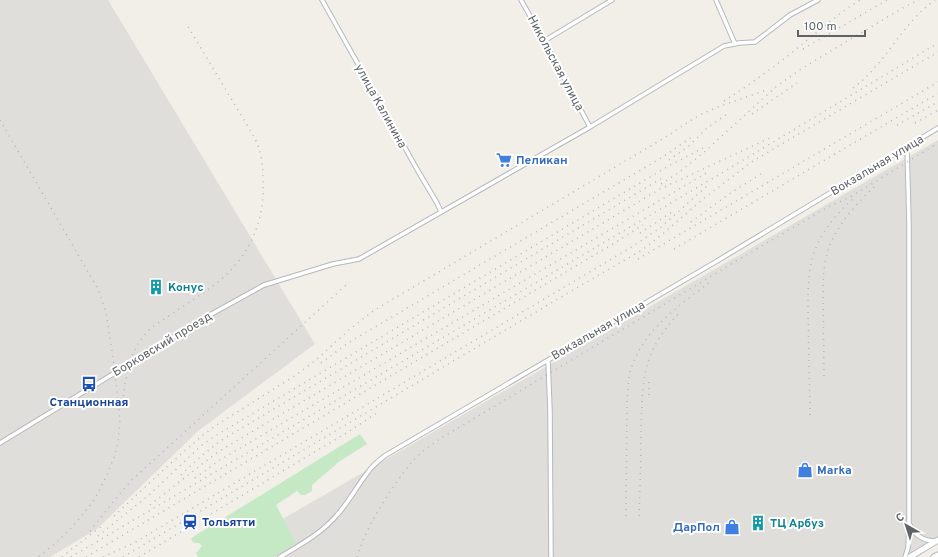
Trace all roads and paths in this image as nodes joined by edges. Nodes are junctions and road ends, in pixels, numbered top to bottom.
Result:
1 (322, 0) edge
2 (521, 0) edge
3 (612, 0) edge
4 (716, 0) edge
5 (818, 0) edge
6 (544, 40) junction
7 (736, 44) junction
8 (590, 127) junction
9 (938, 128) edge
10 (907, 147) junction
11 (441, 212) junction
12 (548, 360) junction
13 (0, 443) edge
14 (909, 520) junction
15 (938, 541) edge
16 (938, 555) edge
17 (280, 557) edge
18 (551, 557) edge
19 (905, 557) edge
20 (910, 557) edge
21 (934, 557) edge

1 - 11 street, улица Калинина
2 - 6 street, Никольская улица
3 - 6 street
4 - 7 street
5 - 7 street
6 - 8 street, Никольская улица
7 - 8 street
8 - 11 street
9 - 10 street, Вокзальная улица
10 - 12 street, Вокзальная улица
10 - 14 street
11 - 13 street, Борковский проезд
12 - 17 street, Вокзальная улица
12 - 18 street
14 - 15 street
14 - 19 street
15 - 20 main road
16 - 21 main road

